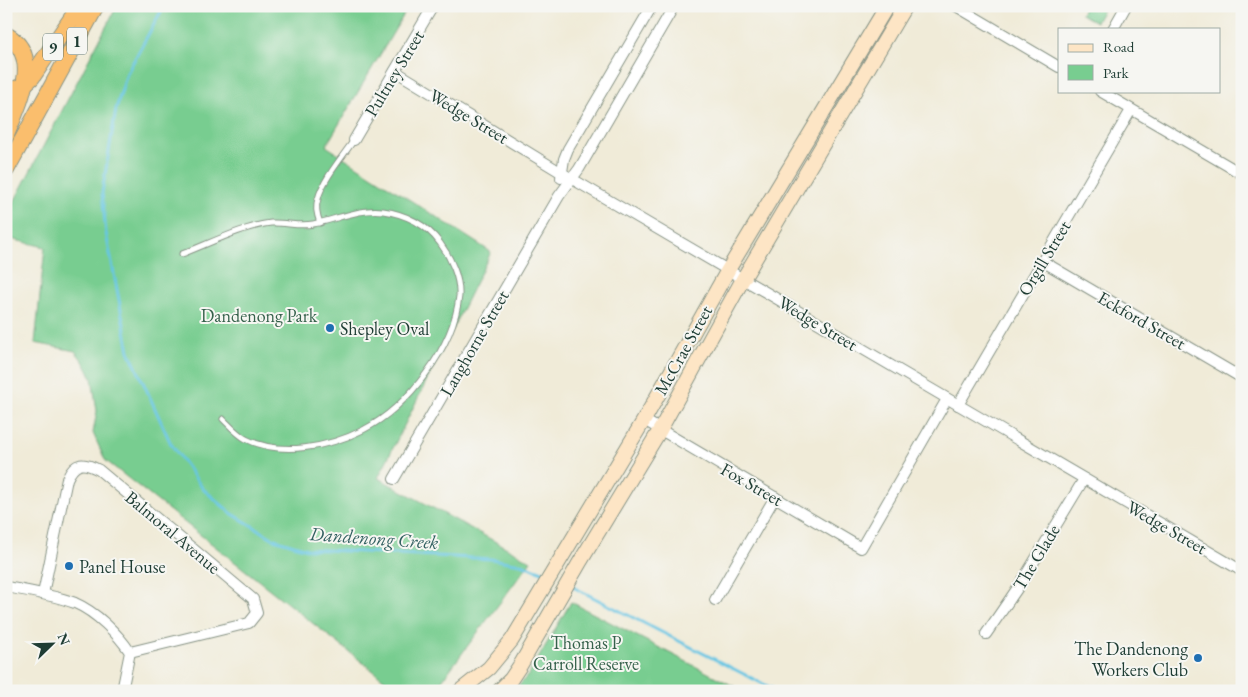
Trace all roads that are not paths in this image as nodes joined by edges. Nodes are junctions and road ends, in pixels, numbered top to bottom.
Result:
1 (80, 6) edge
2 (96, 6) edge
3 (433, 6) edge
4 (652, 6) edge
5 (674, 6) edge
6 (887, 6) edge
7 (905, 6) edge
8 (956, 6) edge
9 (1126, 6) edge
10 (1114, 28) edge
11 (6, 35) edge
12 (1058, 66) edge
13 (395, 71) junction
14 (24, 86) junction
15 (6, 92) edge
16 (1102, 92) edge
17 (1131, 110) junction
18 (6, 135) edge
19 (354, 140) joint
20 (6, 170) edge
21 (562, 173) junction
22 (1242, 174) edge
23 (572, 179) junction
24 (554, 206) junction
25 (320, 223) junction
26 (182, 254) dead end
27 (1042, 261) junction
28 (728, 270) junction
29 (743, 279) junction
30 (1242, 378) edge
31 (946, 399) junction
32 (958, 405) junction
33 (223, 419) dead end
34 (644, 420) junction
35 (660, 430) junction
36 (394, 479) dead end
37 (1084, 479) junction
38 (775, 498) junction
39 (1242, 571) edge
40 (6, 586) edge
41 (43, 594) junction
42 (715, 600) dead end
43 (986, 634) dead end
44 (130, 652) junction
45 (464, 689) edge
46 (122, 691) edge
47 (500, 691) edge

1 - 14 highway, 9
2 - 20 highway, 1
3 - 13 street, Pultney Street
4 - 21 street, Langhorne Street
5 - 23 street, Langhorne Street
6 - 28 main road, McCrae Street
7 - 29 main road, McCrae Street
8 - 12 street
9 - 10 street
11 - 14 highway
13 - 19 street, Pultney Street
13 - 21 street, Wedge Street
14 - 15 highway
14 - 18 highway
16 - 17 street
17 - 22 street
17 - 27 street, Orgill Street
19 - 25 lane
21 - 23 street, Wedge Street
21 - 24 street, Langhorne Street
23 - 24 street, Langhorne Street
23 - 28 street, Wedge Street
24 - 36 street, Langhorne Street
25 - 26 lane
25 - 33 lane
27 - 30 street, Eckford Street
27 - 32 street, Orgill Street
28 - 29 street, Wedge Street
28 - 34 main road, McCrae Street
29 - 31 street, Wedge Street
29 - 35 main road, McCrae Street
31 - 32 street, Wedge Street
31 - 38 street, Fox Street
32 - 37 street, Wedge Street
34 - 35 street, Fox Street
34 - 45 main road, McCrae Street
35 - 38 street, Fox Street
35 - 47 main road, McCrae Street
37 - 39 street, Wedge Street
37 - 43 street, The Glade
38 - 42 street
40 - 41 street
41 - 44 street
41 - 44 street, Balmoral Avenue
44 - 46 street

